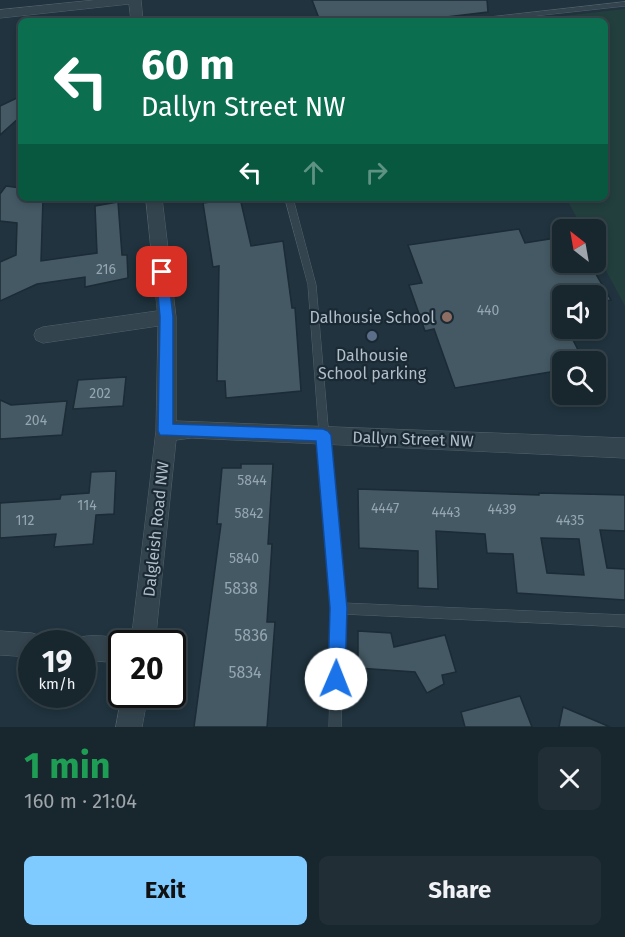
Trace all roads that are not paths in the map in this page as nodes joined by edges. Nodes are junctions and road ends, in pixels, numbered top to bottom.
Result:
1 (130, 0) edge
2 (135, 0) edge
3 (625, 4) edge
4 (0, 14) edge
5 (137, 18) edge
6 (500, 18) edge
7 (154, 201) edge
8 (290, 201) edge
9 (167, 317) junction
10 (43, 335) dead end
11 (166, 431) junction
12 (323, 435) junction
13 (625, 448) edge
14 (338, 608) junction
15 (625, 621) edge
16 (145, 630) edge
17 (0, 643) edge
18 (18, 644) edge
19 (132, 708) edge
20 (129, 727) edge
21 (335, 727) edge

1 - 4 street
2 - 5 street
3 - 6 lane
7 - 9 street, Dalgleish Road NW
8 - 12 lane
9 - 10 street
9 - 11 street, Dalgleish Road NW
11 - 12 street, Dallyn Street NW
11 - 16 street, Dalgleish Road NW
12 - 13 street, Dallyn Street NW
12 - 14 lane
14 - 15 lane
14 - 21 lane
17 - 18 street
19 - 20 street

